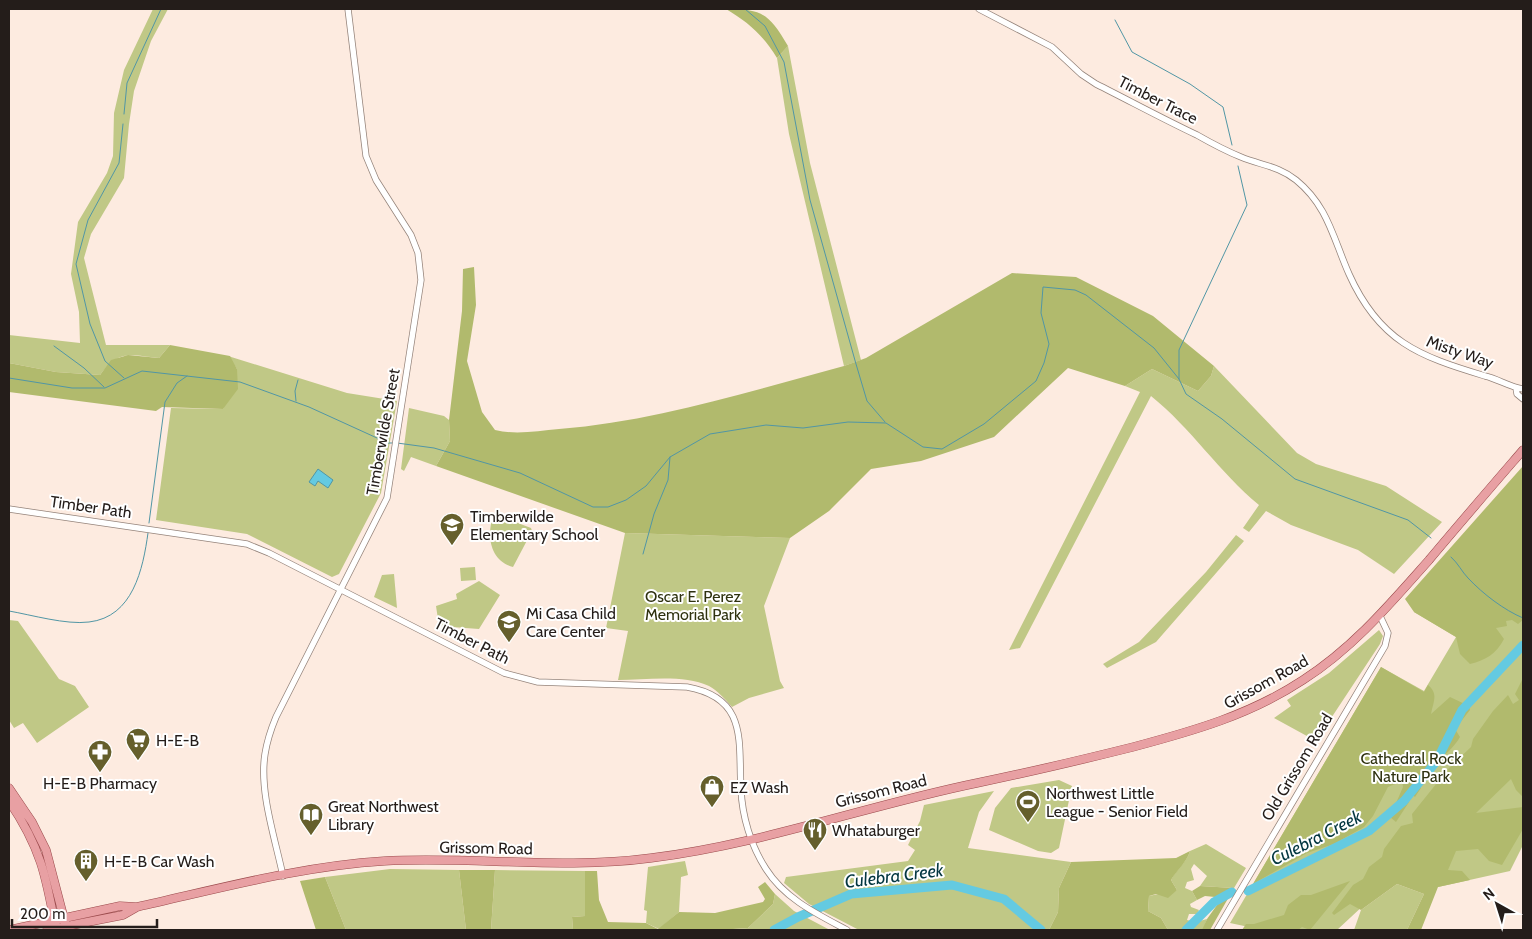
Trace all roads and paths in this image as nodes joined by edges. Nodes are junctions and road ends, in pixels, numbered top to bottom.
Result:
1 (348, 9) edge
2 (979, 9) edge
3 (1324, 211) joint
4 (1516, 388) junction
5 (1523, 389) edge
6 (1523, 399) edge
7 (1523, 450) edge
8 (9, 509) edge
9 (342, 590) junction
10 (1380, 616) junction
11 (9, 788) edge
12 (9, 802) edge
13 (751, 838) junction
14 (282, 876) junction
15 (137, 907) junction
16 (82, 923) junction
17 (66, 925) edge
18 (55, 926) edge
19 (9, 930) edge
20 (47, 930) edge
21 (76, 930) edge
22 (847, 930) edge
23 (1217, 930) edge

1 - 9 street, Timberwilde Street
2 - 3 street, Timber Trace
3 - 4 street, Misty Way
4 - 5 street, Misty Way
4 - 6 street
7 - 10 main road, Grissom Road
8 - 9 street, Timber Path
9 - 13 street, Timber Path
9 - 14 street, Timberwilde Street
10 - 13 main road, Grissom Road
10 - 23 street, Old Grissom Road
11 - 17 main road
12 - 18 main road
13 - 14 main road, Grissom Road
13 - 22 street, Timber Path
14 - 15 main road, Grissom Road
15 - 16 main road, Grissom Road
15 - 17 main road, Grissom Road
16 - 17 main road, Grissom Road
16 - 21 main road
17 - 18 main road, Grissom Road
18 - 19 main road
18 - 20 main road

